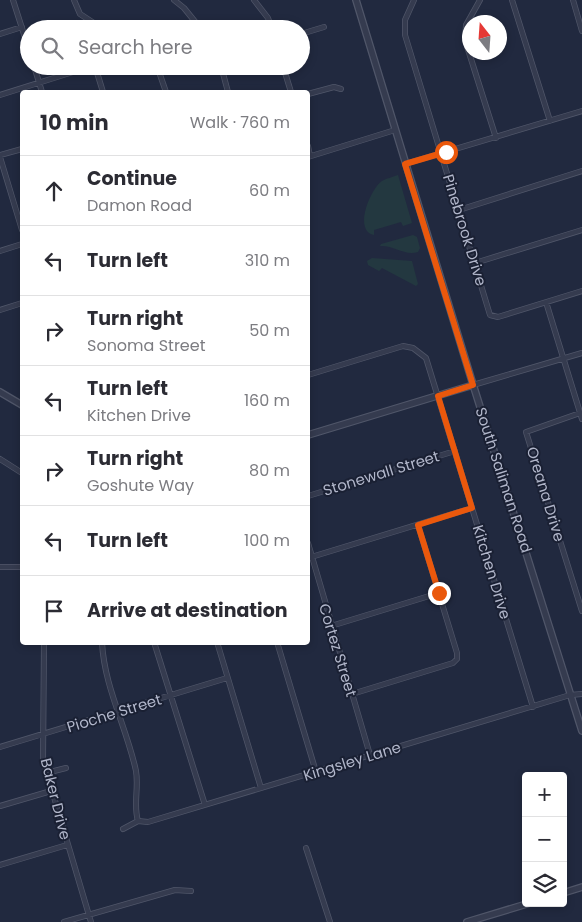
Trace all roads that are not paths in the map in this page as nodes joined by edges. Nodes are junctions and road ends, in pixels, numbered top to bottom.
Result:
1 (14, 0) edge
2 (74, 0) edge
3 (174, 0) edge
4 (254, 0) edge
5 (356, 0) edge
6 (480, 0) edge
7 (512, 0) edge
8 (573, 0) edge
9 (412, 1) edge
10 (20, 20) edge
11 (88, 20) edge
12 (194, 20) edge
13 (269, 20) edge
14 (324, 27) dead end
15 (20, 28) edge
16 (310, 31) edge
17 (582, 32) edge
18 (0, 34) edge
19 (37, 75) edge
20 (65, 75) edge
21 (97, 75) edge
22 (160, 75) edge
23 (223, 75) edge
24 (286, 75) edge
25 (39, 83) junction
26 (341, 89) dead end
27 (41, 90) edge
28 (102, 90) edge
29 (165, 90) edge
30 (227, 90) edge
31 (290, 90) edge
32 (310, 93) edge
33 (0, 95) edge
34 (582, 111) edge
35 (550, 121) junction
36 (396, 130) junction
37 (496, 138) junction
38 (20, 150) edge
39 (442, 154) junction
40 (0, 156) edge
41 (310, 156) edge
42 (405, 164) junction
43 (582, 171) edge
44 (459, 210) junction
45 (20, 223) edge
46 (582, 230) edge
47 (20, 245) edge
48 (0, 251) edge
49 (475, 263) junction
50 (582, 291) edge
51 (546, 302) junction
52 (20, 304) edge
53 (0, 310) edge
54 (582, 353) edge
55 (564, 358) junction
56 (310, 374) edge
57 (473, 385) junction
58 (0, 392) edge
59 (438, 396) junction
60 (20, 405) edge
61 (581, 416) edge
62 (310, 434) edge
63 (455, 451) junction
64 (0, 459) edge
65 (20, 472) edge
66 (310, 495) edge
67 (472, 508) junction
68 (418, 525) junction
69 (310, 558) edge
70 (310, 561) edge
71 (0, 567) edge
72 (20, 567) edge
73 (439, 593) junction
74 (582, 611) edge
75 (331, 626) junction
76 (44, 645) edge
77 (102, 645) edge
78 (155, 645) edge
79 (217, 645) edge
80 (278, 645) edge
81 (228, 678) junction
82 (352, 694) junction
83 (582, 694) edge
84 (172, 695) junction
85 (570, 695) junction
86 (533, 707) junction
87 (118, 711) junction
88 (582, 731) edge
89 (43, 734) junction
90 (0, 747) edge
91 (370, 756) junction
92 (66, 768) dead end
93 (316, 772) junction
94 (46, 773) junction
95 (261, 788) junction
96 (51, 791) junction
97 (205, 805) junction
98 (0, 806) edge
99 (138, 821) junction
100 (123, 829) dead end
101 (67, 845) junction
102 (306, 848) dead end
103 (0, 865) edge
104 (582, 887) edge
105 (191, 891) dead end
106 (567, 892) edge
107 (522, 905) edge
108 (88, 915) junction
109 (64, 922) edge
110 (91, 922) edge
111 (330, 922) edge
112 (467, 922) edge

1 - 10 street
2 - 11 street
3 - 12 street
4 - 13 street
5 - 36 street, South Saliman Road
6 - 37 street
7 - 35 street
8 - 17 street
9 - 39 street, Pinebrook Drive
14 - 16 street
15 - 18 street
19 - 25 street
20 - 25 street
21 - 28 street
22 - 29 street
23 - 30 street
24 - 31 street
25 - 27 street
25 - 33 street
26 - 32 street
34 - 35 street
35 - 37 street
36 - 41 street
36 - 42 street, South Saliman Road
37 - 39 street
38 - 40 street
39 - 42 street
39 - 44 street, Pinebrook Drive
40 - 45 street
42 - 57 street, South Saliman Road
43 - 44 street
44 - 49 street, Pinebrook Drive
46 - 49 street
47 - 48 street
49 - 51 street, Pinebrook Drive
50 - 51 street
51 - 55 street
52 - 53 street
54 - 55 street
55 - 57 street
55 - 61 street
56 - 59 street, Kitchen Drive
57 - 59 street
57 - 85 street, South Saliman Road
58 - 60 street
59 - 62 street
59 - 63 street, Kitchen Drive
61 - 74 street, Oreana Drive
63 - 66 street, Stonewall Street
63 - 67 street, Kitchen Drive
64 - 65 street
67 - 68 street
67 - 86 street, Kitchen Drive
68 - 69 street
68 - 73 street
70 - 75 street, Cortez Street
71 - 72 street
73 - 75 street
73 - 82 street
75 - 82 street, Cortez Street
76 - 89 street, Baker Drive
77 - 87 street
78 - 84 street
79 - 81 street
80 - 93 street
81 - 84 street, Pioche Street
81 - 95 street
82 - 91 street, Cortez Street
83 - 85 street, Kingsley Lane
84 - 87 street, Pioche Street
84 - 97 street
85 - 86 street, Kingsley Lane
85 - 88 street, South Saliman Road
86 - 91 street, Kingsley Lane
87 - 89 street, Pioche Street
87 - 99 street
89 - 90 street, Pioche Street
89 - 94 street, Baker Drive
91 - 93 street, Kingsley Lane
92 - 94 street
93 - 95 street, Kingsley Lane
94 - 96 street, Baker Drive
95 - 97 street, Kingsley Lane
96 - 98 street
96 - 101 street, Baker Drive
97 - 99 street, Kingsley Lane
99 - 100 street, Kingsley Lane
101 - 103 street
101 - 108 street, Baker Drive
102 - 111 street
104 - 106 street
105 - 108 street
107 - 112 street
108 - 109 street
108 - 110 street, Baker Drive

